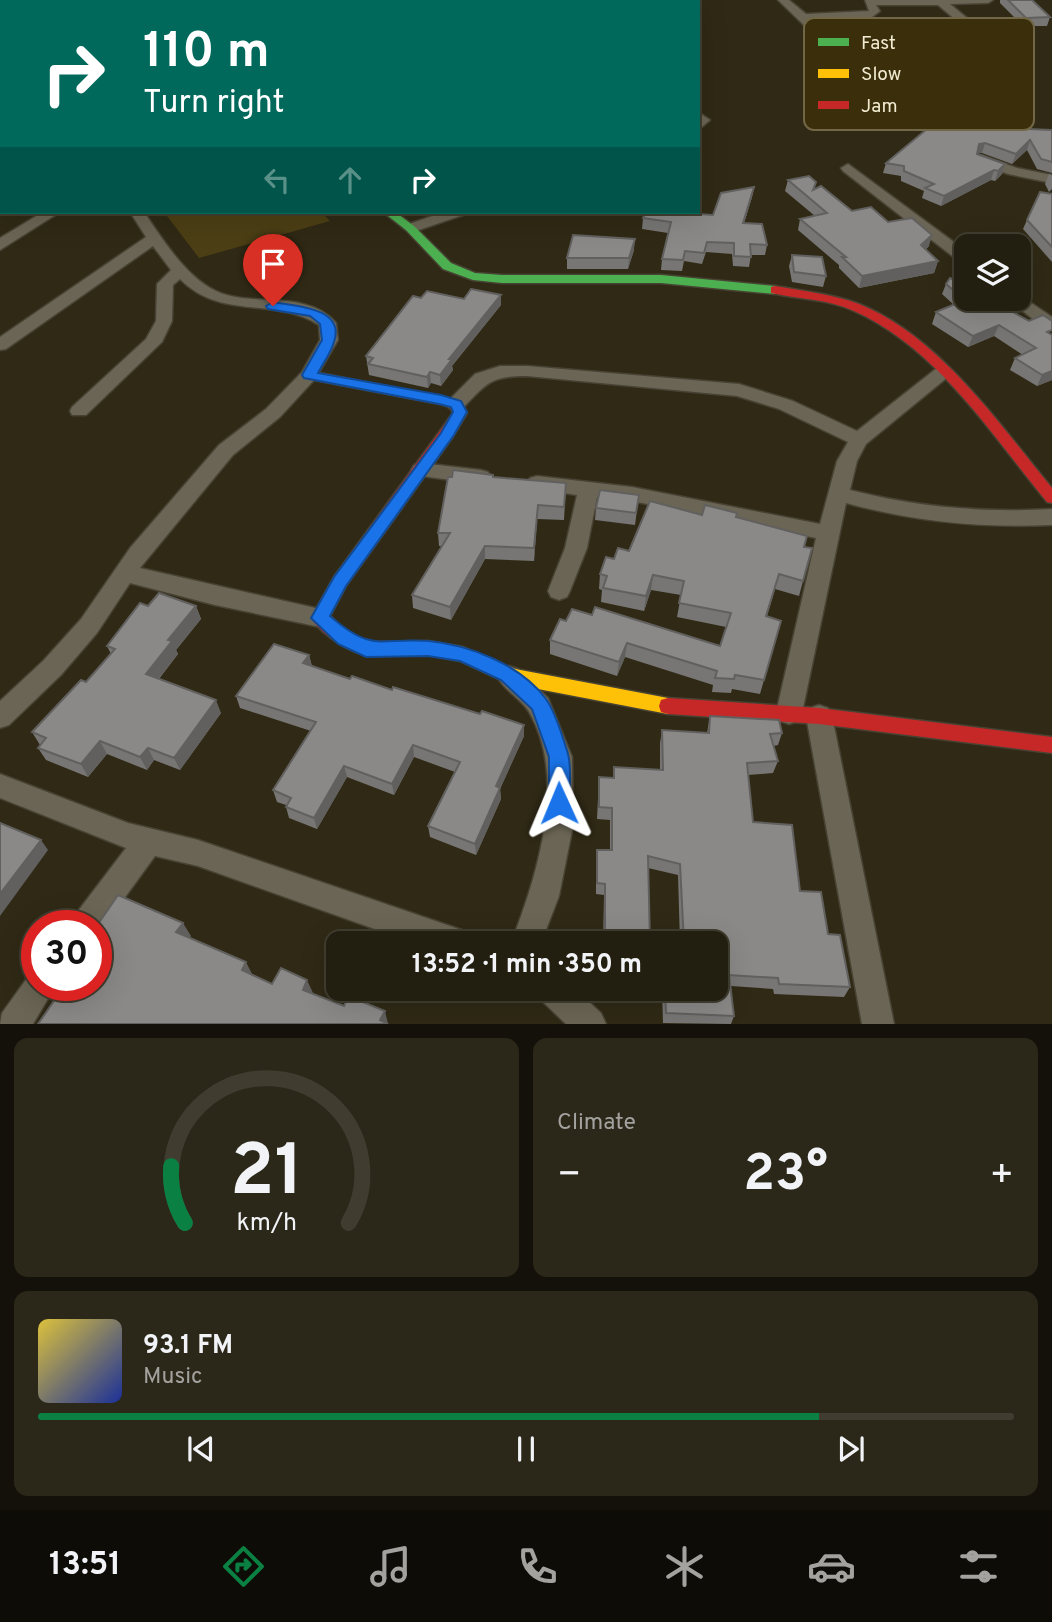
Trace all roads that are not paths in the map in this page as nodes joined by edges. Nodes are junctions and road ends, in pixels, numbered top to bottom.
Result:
1 (783, 0) edge
2 (988, 0) edge
3 (939, 1) edge
4 (803, 16) joint
5 (960, 18) edge
6 (981, 159) edge
7 (848, 168) dead end
8 (1052, 179) edge
9 (50, 214) edge
10 (138, 214) edge
11 (391, 214) edge
12 (452, 214) edge
13 (411, 228) junction
14 (153, 238) junction
15 (0, 245) edge
16 (954, 250) edge
17 (181, 269) junction
18 (1031, 309) edge
19 (1052, 325) edge
20 (0, 345) edge
21 (943, 372) junction
22 (309, 375) junction
23 (456, 404) junction
24 (79, 411) dead end
25 (859, 440) junction
26 (421, 470) junction
27 (590, 488) junction
28 (838, 495) junction
29 (1052, 498) edge
30 (1052, 517) edge
31 (828, 533) junction
32 (125, 573) junction
33 (558, 591) dead end
34 (320, 618) junction
35 (507, 675) junction
36 (789, 713) junction
37 (819, 716) junction
38 (0, 717) edge
39 (1052, 745) edge
40 (0, 786) edge
41 (149, 841) junction
42 (98, 910) edge
43 (422, 931) edge
44 (531, 931) edge
45 (30, 1001) edge
46 (565, 1001) edge
47 (13, 1024) edge
48 (590, 1024) edge
49 (878, 1024) edge

1 - 4 street
2 - 3 street
3 - 4 street
3 - 5 street
6 - 8 street
7 - 16 street
9 - 15 street
10 - 14 street
11 - 13 street
12 - 13 street
13 - 21 street
14 - 17 street
14 - 20 street
17 - 22 street
17 - 24 street
18 - 19 street
21 - 25 street
21 - 29 street
22 - 23 street
22 - 32 street
23 - 25 street
23 - 26 street
25 - 28 street
26 - 27 street
26 - 34 street
27 - 31 street
27 - 33 street
28 - 30 street
28 - 31 street
31 - 36 street
32 - 34 street
32 - 38 street
34 - 35 street
35 - 36 street
35 - 44 street
36 - 37 street
37 - 39 street
37 - 49 street
40 - 41 street
41 - 42 street
41 - 43 street
45 - 47 street
46 - 48 street

